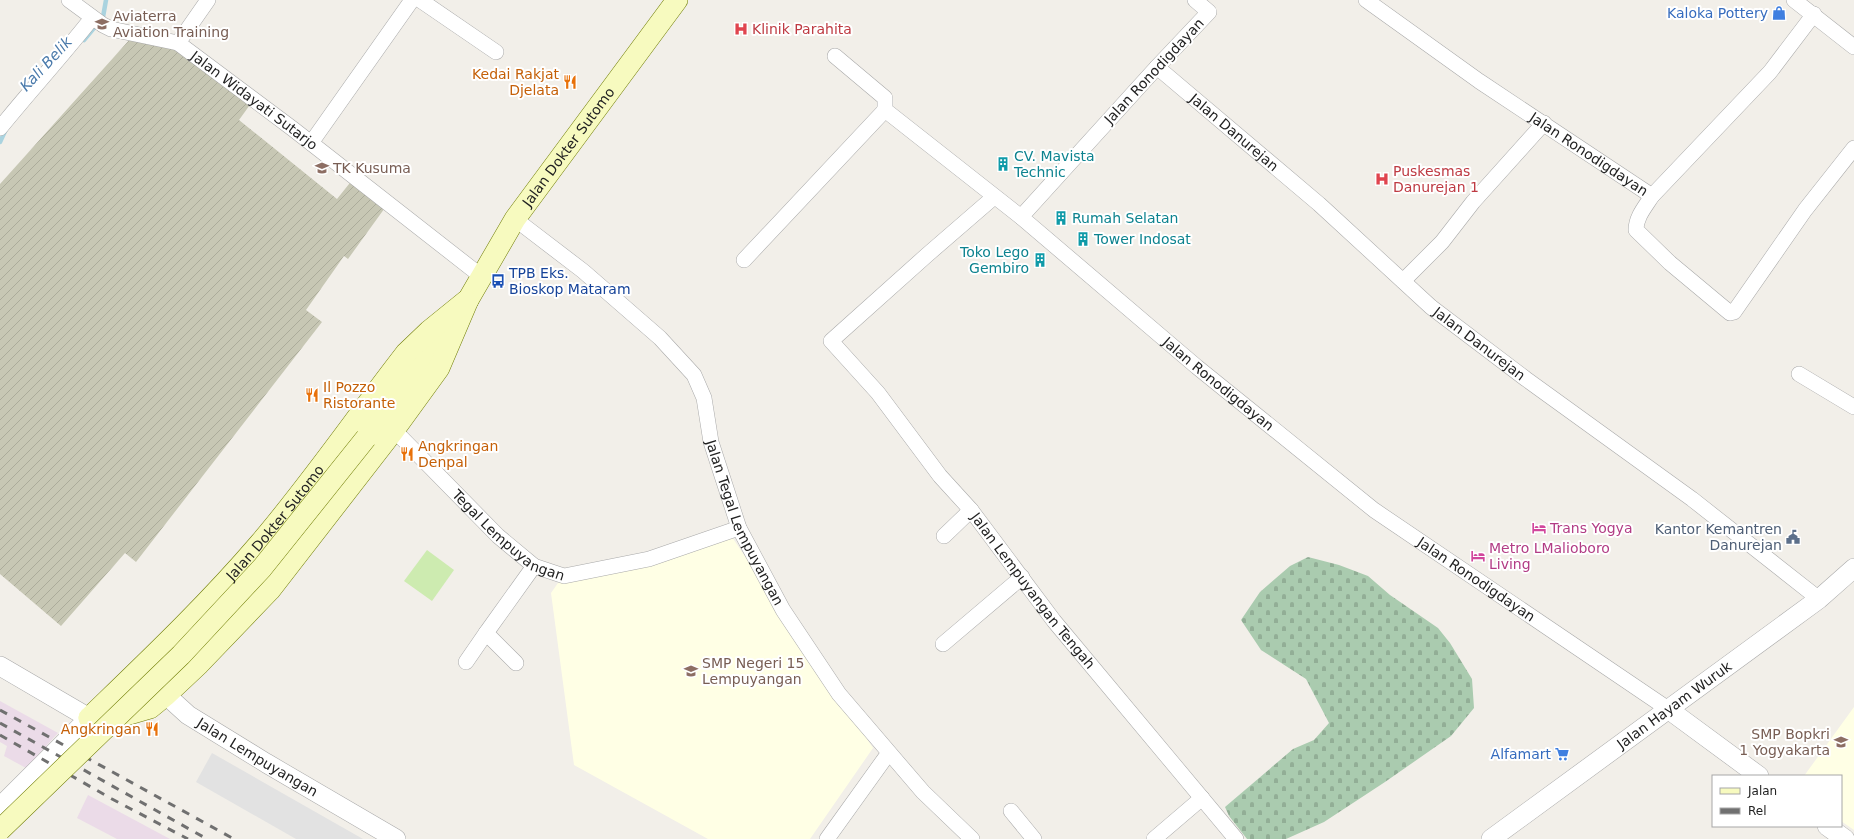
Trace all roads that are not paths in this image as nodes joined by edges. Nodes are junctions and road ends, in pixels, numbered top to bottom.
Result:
1 (69, 0) edge
2 (208, 0) edge
3 (412, 0) edge
4 (420, 0) edge
5 (677, 0) edge
6 (1195, 0) edge
7 (1366, 0) edge
8 (1794, 0) edge
9 (1814, 14) junction
10 (92, 15) edge
11 (178, 43) junction
12 (1854, 47) edge
13 (496, 52) dead end
14 (835, 56) dead end
15 (1157, 67) junction
16 (885, 110) junction
17 (1544, 123) junction
18 (0, 128) edge
19 (311, 143) junction
20 (1854, 148) edge
21 (1652, 196) junction
22 (994, 197) junction
23 (1021, 217) junction
24 (515, 219) junction
25 (744, 260) dead end
26 (481, 276) junction
27 (1403, 281) junction
28 (468, 300) junction
29 (1799, 374) dead end
30 (1854, 407) edge
31 (394, 430) junction
32 (971, 510) junction
33 (739, 528) junction
34 (944, 536) dead end
35 (534, 566) junction
36 (1854, 568) edge
37 (1022, 577) junction
38 (1819, 598) junction
39 (203, 607) junction
40 (231, 630) junction
41 (486, 633) junction
42 (943, 644) dead end
43 (164, 646) junction
44 (466, 662) dead end
45 (516, 663) dead end
46 (0, 666) edge
47 (166, 695) junction
48 (1668, 709) junction
49 (97, 722) junction
50 (888, 754) junction
51 (1758, 775) edge
52 (32, 776) junction
53 (1202, 798) junction
54 (0, 807) edge
55 (1011, 811) dead end
56 (1828, 827) edge
57 (0, 830) edge
58 (0, 836) edge
59 (4, 839) edge
60 (396, 839) edge
61 (827, 839) edge
62 (972, 839) edge
63 (1034, 839) edge
64 (1154, 839) edge
65 (1236, 839) edge
66 (1491, 839) edge
67 (1845, 839) edge

1 - 10 street, Jalan Widayati Sutarjo
2 - 11 street
3 - 19 street
4 - 13 street
5 - 24 main road, Jalan Dokter Sutomo
6 - 15 street, Jalan Ronodigdayan
7 - 17 street, Jalan Ronodigdayan
8 - 9 street
9 - 12 street
9 - 21 street, Jalan Ronodigdayan
10 - 11 street, Jalan Widayati Sutarjo
10 - 18 street
11 - 19 street, Jalan Widayati Sutarjo
14 - 16 street
15 - 23 street, Jalan Ronodigdayan
15 - 27 street, Jalan Danurejan
16 - 22 street
16 - 25 street
17 - 21 street, Jalan Ronodigdayan
17 - 27 street
19 - 26 street, Jalan Widayati Sutarjo
20 - 21 street
22 - 23 street
22 - 32 street, Jalan Lempuyangan Tengah
23 - 48 street, Jalan Ronodigdayan
24 - 26 main road, Jalan Dokter Sutomo
24 - 33 street, Jalan Tegal Lempuyangan
26 - 28 main road, Jalan Dokter Sutomo
27 - 38 street, Jalan Danurejan
28 - 31 main road, Jalan Dokter Sutomo
28 - 39 main road, Jalan Dokter Sutomo
28 - 49 main road, Jalan Dokter Sutomo, bridge
29 - 30 street
31 - 35 street, Tegal Lempuyangan
31 - 40 main road, Jalan Dokter Sutomo
32 - 34 street
32 - 37 street, Jalan Lempuyangan Tengah
33 - 35 street, Tegal Lempuyangan
33 - 50 street, Jalan Tegal Lempuyangan
35 - 41 street
36 - 38 street, Jalan Hayam Wuruk
37 - 42 street
37 - 53 street, Jalan Lempuyangan Tengah
38 - 48 street, Jalan Hayam Wuruk
39 - 40 street
39 - 43 main road, Jalan Dokter Sutomo
40 - 47 main road, Jalan Dokter Sutomo
41 - 44 street
41 - 45 street
43 - 47 street
43 - 49 main road, Jalan Dokter Sutomo
46 - 49 street
47 - 49 main road, Jalan Dokter Sutomo
47 - 60 street, Jalan Lempuyangan
48 - 51 street
48 - 66 street, Jalan Hayam Wuruk
49 - 52 street
49 - 57 main road, bridge
50 - 61 street
50 - 62 street, Jalan Tegal Lempuyangan
52 - 54 street
52 - 59 street
53 - 64 street
53 - 65 street, Jalan Lempuyangan Tengah
55 - 63 street
56 - 67 street
58 - 59 street

